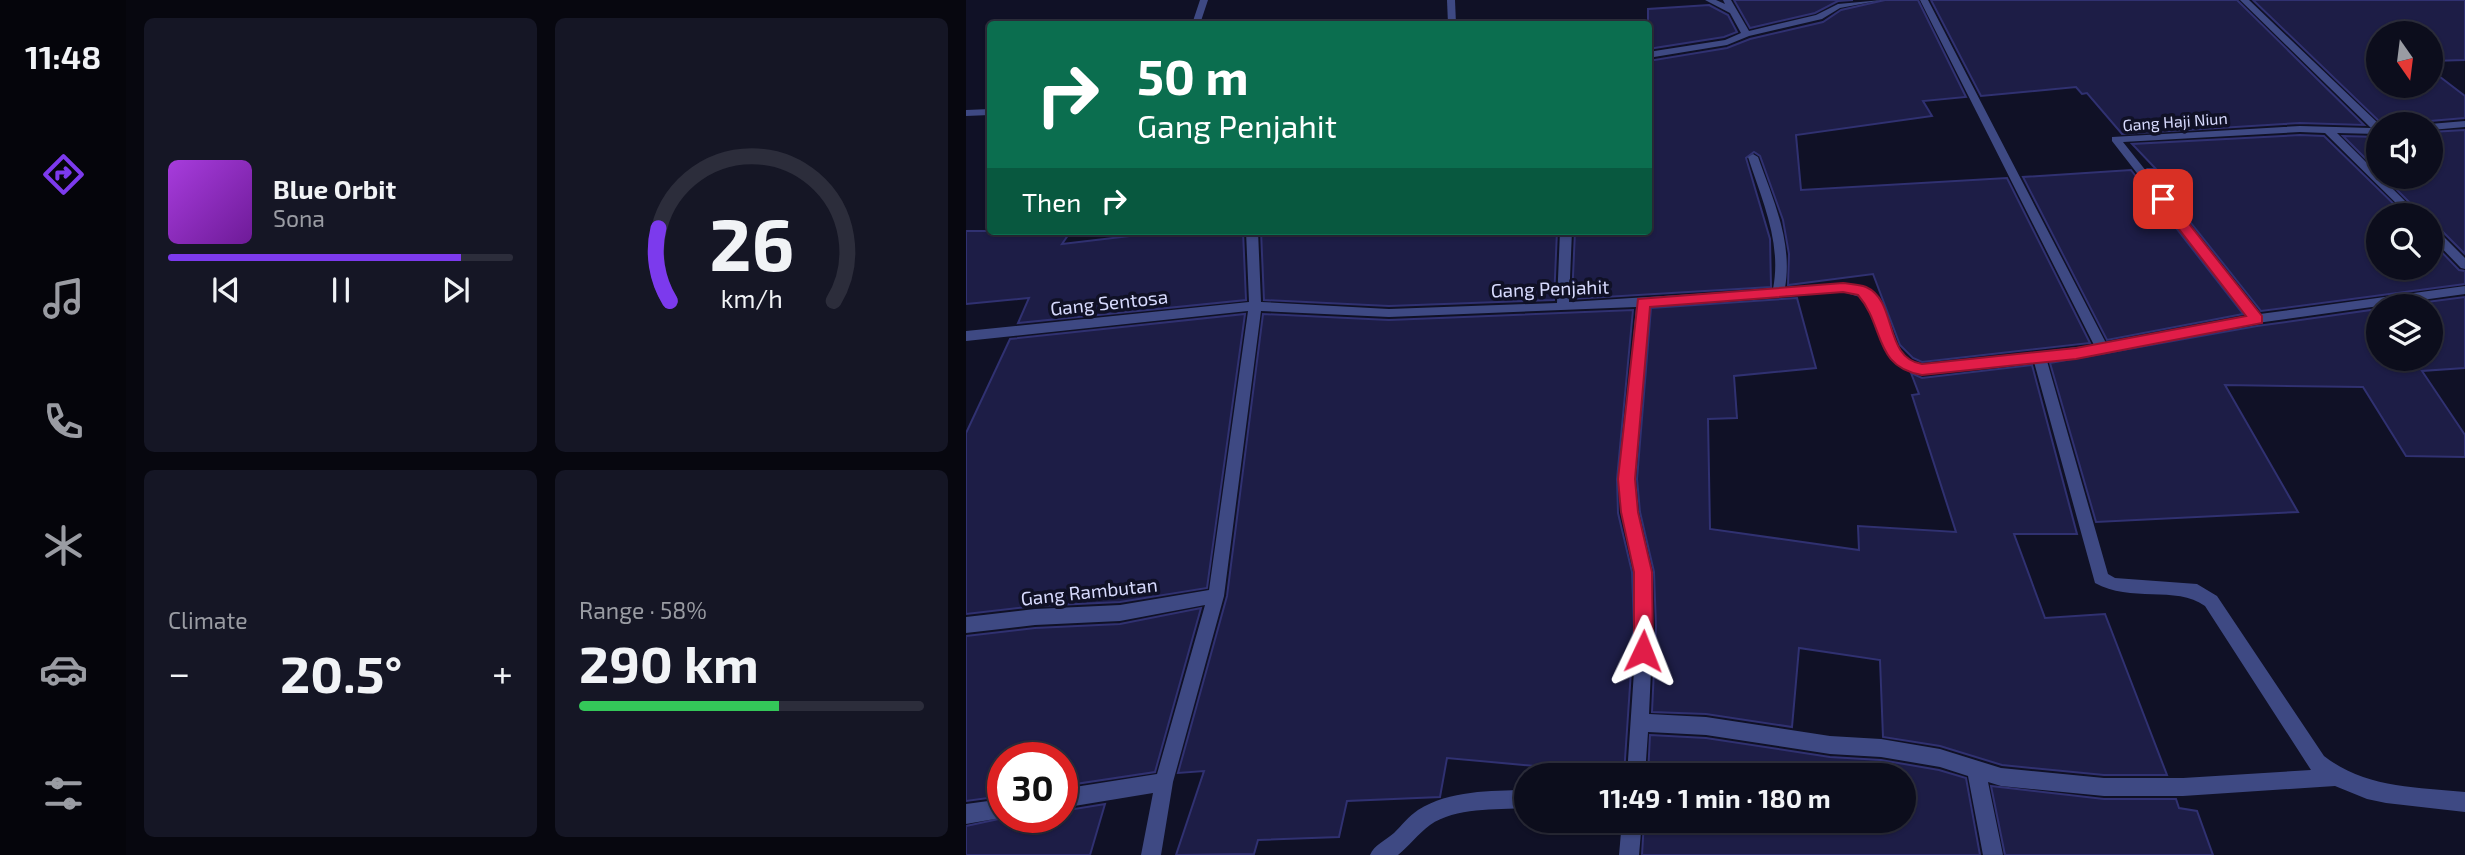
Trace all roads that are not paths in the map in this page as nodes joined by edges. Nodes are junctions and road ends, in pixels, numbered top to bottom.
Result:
1 (1204, 0) edge
2 (1451, 0) edge
3 (1709, 0) edge
4 (1727, 0) edge
5 (1878, 0) edge
6 (1924, 0) edge
7 (2244, 0) edge
8 (1733, 11) junction
9 (1197, 21) edge
10 (1452, 21) edge
11 (1746, 34) junction
12 (1652, 54) edge
13 (987, 112) edge
14 (966, 113) edge
15 (2366, 118) edge
16 (2465, 124) edge
17 (2443, 126) edge
18 (2366, 130) edge
19 (2329, 131) junction
20 (1753, 157) dead end
21 (2402, 203) edge
22 (1252, 235) edge
23 (1566, 235) edge
24 (2443, 243) edge
25 (2465, 265) edge
26 (2465, 290) edge
27 (1778, 294) junction
28 (1643, 302) junction
29 (1255, 306) junction
30 (1563, 307) junction
31 (2257, 319) junction
32 (966, 336) edge
33 (2102, 348) junction
34 (2039, 355) junction
35 (1216, 596) junction
36 (966, 625) edge
37 (1640, 723) junction
38 (1637, 763) edge
39 (1976, 768) junction
40 (2333, 778) junction
41 (1164, 782) junction
42 (1078, 796) edge
43 (1514, 800) edge
44 (2465, 802) edge
45 (987, 811) edge
46 (966, 814) edge
47 (1631, 833) edge
48 (1151, 855) edge
49 (1380, 855) edge
50 (1629, 855) edge
51 (1993, 855) edge

1 - 9 street
2 - 10 street
3 - 8 street
4 - 8 street
5 - 11 street
6 - 33 street
7 - 15 street
8 - 11 street
11 - 12 street
13 - 14 street
16 - 17 street
18 - 19 street, Gang Haji Niun
19 - 21 street
19 - 31 street, Gang Haji Niun
20 - 27 street
22 - 29 street
23 - 30 street
24 - 25 street
26 - 31 street, Gang Penjahit
27 - 28 street, Gang Penjahit
27 - 34 street, Gang Penjahit
28 - 30 street, Gang Penjahit
28 - 37 street
29 - 30 street, Gang Penjahit
29 - 32 street, Gang Sentosa
29 - 35 street
31 - 33 street, Gang Penjahit
33 - 34 street, Gang Penjahit
34 - 40 street
35 - 36 street, Gang Rambutan
35 - 41 street
37 - 38 street
37 - 39 street
39 - 40 street
39 - 51 street
40 - 44 street
41 - 42 street
41 - 48 street
43 - 49 street
45 - 46 street
47 - 50 street

